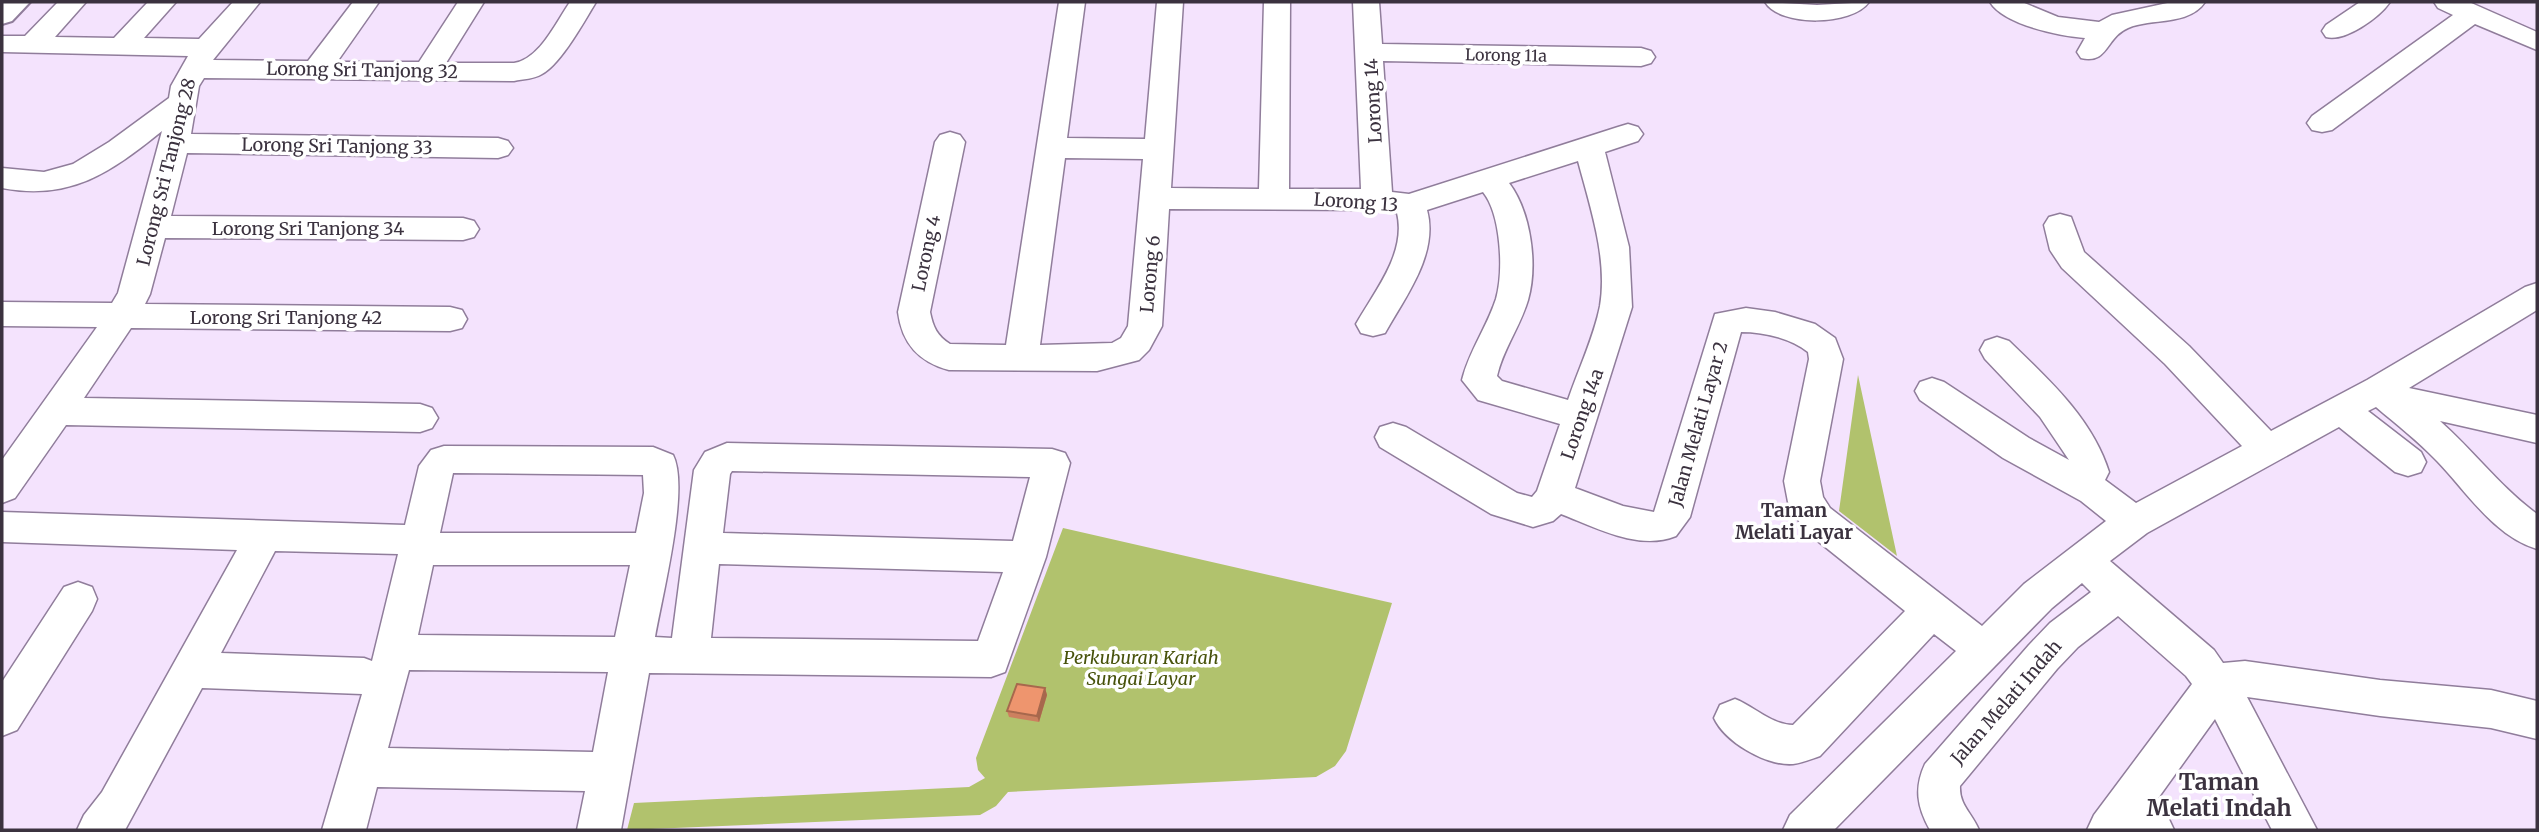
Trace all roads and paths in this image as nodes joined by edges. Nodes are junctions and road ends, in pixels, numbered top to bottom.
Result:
1 (15, 2) edge
2 (73, 2) edge
3 (163, 2) edge
4 (247, 2) edge
5 (366, 2) edge
6 (471, 2) edge
7 (583, 2) edge
8 (1072, 2) edge
9 (1170, 2) edge
10 (1277, 2) edge
11 (1366, 2) edge
12 (1778, 2) edge
13 (1856, 2) edge
14 (2003, 2) edge
15 (2192, 2) edge
16 (2377, 2) edge
17 (2447, 2) edge
18 (2473, 13) junction
19 (2, 15) edge
20 (2336, 31) dead end
21 (2537, 42) edge
22 (2, 44) edge
23 (32, 45) junction
24 (122, 46) junction
25 (1371, 52) junction
26 (1641, 57) dead end
27 (200, 58) junction
28 (317, 69) junction
29 (427, 71) junction
30 (183, 101) junction
31 (2322, 123) dead end
32 (1628, 134) dead end
33 (950, 142) dead end
34 (175, 144) junction
35 (498, 148) dead end
36 (1052, 148) junction
37 (1589, 148) junction
38 (1160, 149) junction
39 (2, 178) edge
40 (1489, 180) junction
41 (1157, 198) junction
42 (1274, 199) junction
43 (1377, 200) junction
44 (1410, 205) junction
45 (2060, 225) dead end
46 (154, 227) junction
47 (463, 229) dead end
48 (2537, 295) edge
49 (2, 314) edge
50 (123, 316) junction
51 (450, 318) dead end
52 (1373, 324) dead end
53 (1997, 350) dead end
54 (941, 356) joint
55 (1021, 358) junction
56 (1932, 391) dead end
57 (2384, 393) junction
58 (2341, 410) junction
59 (57, 411) junction
60 (1581, 417) junction
61 (420, 418) dead end
62 (2537, 429) edge
63 (1393, 437) dead end
64 (2267, 450) junction
65 (2408, 462) dead end
66 (2084, 484) junction
67 (2, 488) edge
68 (1554, 496) junction
69 (2134, 522) junction
70 (2, 527) edge
71 (2537, 534) edge
72 (264, 536) junction
73 (409, 545) junction
74 (704, 548) junction
75 (653, 549) junction
76 (1027, 557) junction
77 (2082, 560) junction
78 (2120, 592) junction
79 (78, 599) dead end
80 (1931, 610) junction
81 (1984, 650) junction
82 (632, 656) junction
83 (689, 657) junction
84 (379, 664) junction
85 (191, 670) junction
86 (2216, 684) junction
87 (2, 717) edge
88 (1735, 718) dead end
89 (2537, 720) edge
90 (362, 767) junction
91 (611, 772) junction
92 (2130, 821) edge
93 (99, 830) edge
94 (344, 830) edge
95 (599, 830) edge
96 (1805, 830) edge
97 (1957, 830) edge
98 (2295, 830) edge

1 - 19 main road
2 - 23 street
3 - 24 street
4 - 27 street, Lorong Sri Tanjong 28
5 - 28 street
6 - 29 street
7 - 29 street, Lorong Sri Tanjong 32
8 - 36 street
9 - 38 street, Lorong 6
10 - 42 street
11 - 25 street, Lorong 14
12 - 13 street
14 - 15 street
16 - 20 street
17 - 18 street
18 - 21 street
18 - 31 street
22 - 23 street, Lorong Sri Tanjong 32
23 - 24 street, Lorong Sri Tanjong 32
24 - 27 street, Lorong Sri Tanjong 32
25 - 26 street, Lorong 11a
25 - 43 street, Lorong 14
27 - 28 street, Lorong Sri Tanjong 32
27 - 30 street, Lorong Sri Tanjong 28
28 - 29 street, Lorong Sri Tanjong 32
30 - 34 street, Lorong Sri Tanjong 28
30 - 39 street
32 - 37 street, Lorong 13
33 - 54 street, Lorong 4
34 - 35 street, Lorong Sri Tanjong 33
34 - 46 street, Lorong Sri Tanjong 28
36 - 38 street
36 - 55 street
37 - 40 street, Lorong 13
37 - 60 street, Lorong 14a
38 - 41 street, Lorong 6
40 - 44 street, Lorong 13
40 - 60 street
41 - 42 street, Lorong 13
41 - 55 street, Lorong 6
42 - 43 street, Lorong 13
43 - 44 street, Lorong 13
44 - 52 street
45 - 64 street
46 - 47 street, Lorong Sri Tanjong 34
46 - 50 street, Lorong Sri Tanjong 28
48 - 57 street
49 - 50 street, Lorong Sri Tanjong 42
50 - 51 street, Lorong Sri Tanjong 42
50 - 59 street, Lorong Sri Tanjong 28
53 - 66 street
54 - 55 street, Lorong 6
56 - 66 street
57 - 58 street
57 - 62 street
57 - 71 street
58 - 64 street
58 - 65 street
59 - 61 street
59 - 67 street, Lorong Sri Tanjong 28
60 - 68 street, Lorong 14a
63 - 68 street
64 - 69 street
66 - 69 street
68 - 80 street, Jalan Melati Layar 2
69 - 77 street
70 - 72 street
72 - 73 street
72 - 85 street
73 - 75 street
73 - 75 street
73 - 84 street
74 - 76 street
74 - 76 street
74 - 83 street
75 - 82 street
76 - 83 street
77 - 78 street
77 - 81 street
78 - 86 street
78 - 97 street, Jalan Melati Indah
79 - 87 street
80 - 81 street, Jalan Melati Layar 2
80 - 88 street
81 - 96 street
82 - 83 street
82 - 84 street
82 - 91 street
84 - 85 street
84 - 90 street
85 - 93 street
86 - 89 street
86 - 92 street
86 - 98 street
90 - 91 street
90 - 94 street
91 - 95 street

